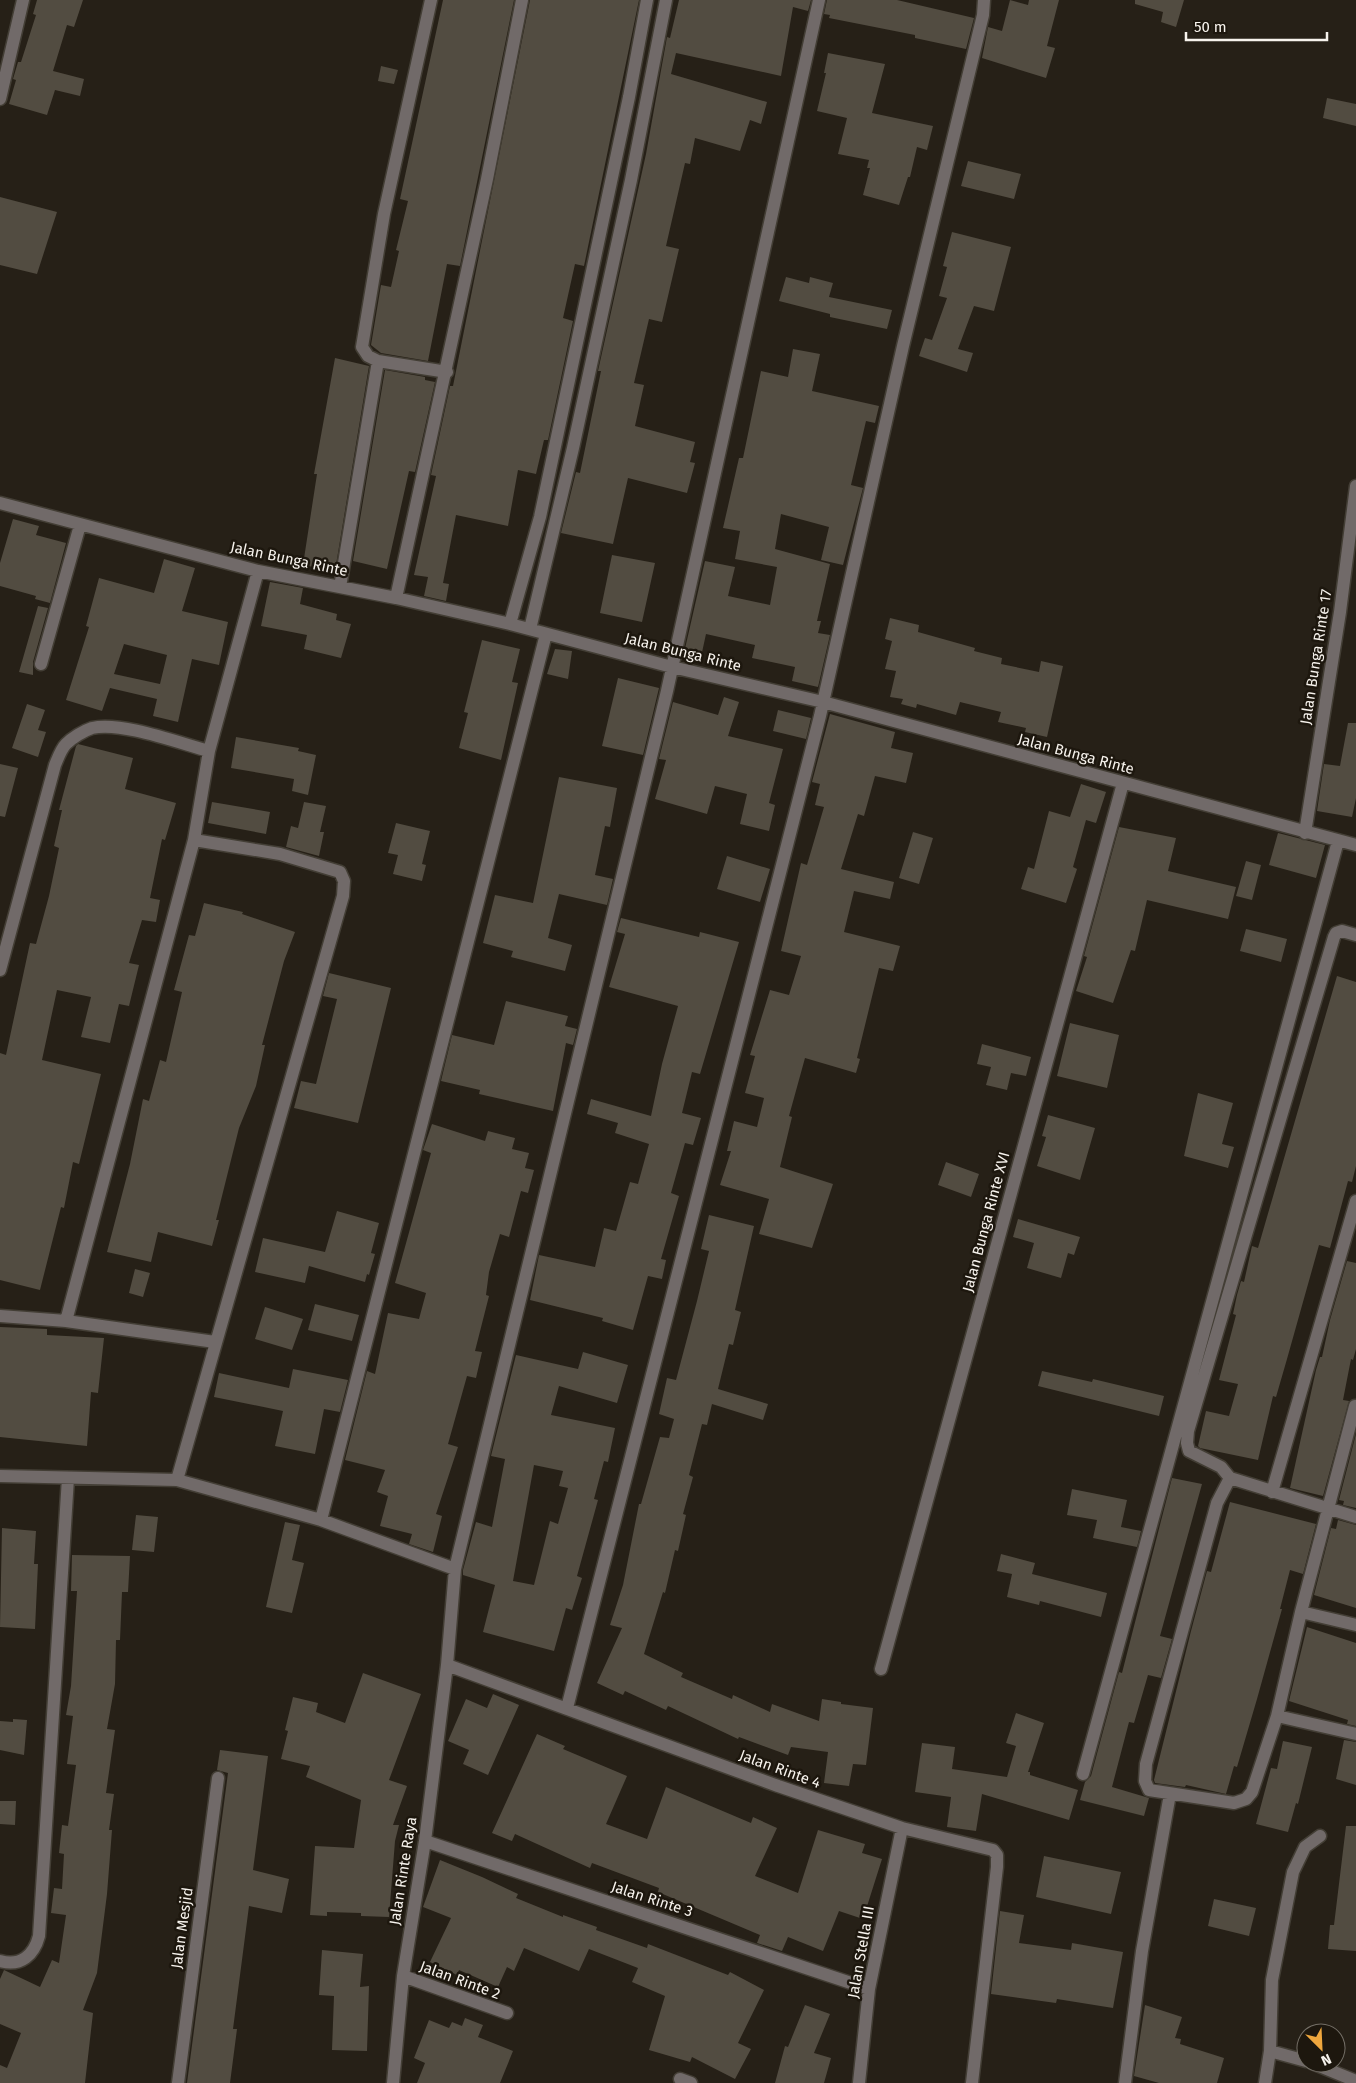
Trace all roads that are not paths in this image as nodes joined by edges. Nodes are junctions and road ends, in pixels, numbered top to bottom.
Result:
1 (23, 0) edge
2 (431, 0) edge
3 (522, 0) edge
4 (647, 0) edge
5 (666, 0) edge
6 (819, 0) edge
7 (984, 0) edge
8 (0, 99) edge
9 (585, 307) junction
10 (602, 311) junction
11 (378, 361) junction
12 (446, 372) junction
13 (1356, 486) edge
14 (0, 503) edge
15 (80, 524) junction
16 (258, 571) junction
17 (340, 587) junction
18 (396, 598) junction
19 (510, 624) junction
20 (530, 629) junction
21 (546, 634) junction
22 (41, 664) dead end
23 (672, 667) junction
24 (823, 702) junction
25 (209, 751) junction
26 (1123, 783) junction
27 (1305, 832) junction
28 (194, 840) junction
29 (1338, 841) junction
30 (1356, 845) edge
31 (1356, 935) edge
32 (0, 970) edge
33 (1356, 1201) edge
34 (0, 1316) edge
35 (66, 1321) junction
36 (215, 1342) junction
37 (1355, 1406) edge
38 (0, 1476) edge
39 (68, 1478) junction
40 (1230, 1478) junction
41 (176, 1480) junction
42 (1272, 1492) junction
43 (1329, 1510) junction
44 (1356, 1517) edge
45 (321, 1520) junction
46 (456, 1568) junction
47 (1301, 1612) junction
48 (1356, 1625) edge
49 (447, 1665) junction
50 (881, 1669) dead end
51 (567, 1708) junction
52 (1277, 1716) junction
53 (1356, 1734) edge
54 (1083, 1774) dead end
55 (218, 1778) dead end
56 (1170, 1794) junction
57 (902, 1828) junction
58 (1320, 1836) dead end
59 (426, 1841) junction
60 (0, 1962) edge
61 (403, 1976) junction
62 (869, 1989) junction
63 (507, 2014) dead end
64 (1270, 2052) junction
65 (1296, 2058) edge
66 (1336, 2073) edge
67 (1356, 2081) edge
68 (178, 2083) edge
69 (393, 2083) edge
70 (859, 2083) edge
71 (972, 2083) edge
72 (1125, 2083) edge
73 (1265, 2083) edge

1 - 8 street
2 - 11 street
3 - 12 street
4 - 9 street
5 - 10 street
6 - 23 street, Jalan Rinte Raya
7 - 24 street
9 - 10 street
9 - 19 street
10 - 20 street
11 - 12 street
11 - 17 street
12 - 18 street
13 - 27 street, Jalan Bunga Rinte 17
14 - 15 street, Jalan Bunga Rinte
15 - 16 street, Jalan Bunga Rinte
15 - 22 street
16 - 17 street, Jalan Bunga Rinte
16 - 25 street
17 - 18 street, Jalan Bunga Rinte
18 - 19 street, Jalan Bunga Rinte
19 - 20 street, Jalan Bunga Rinte
20 - 21 street, Jalan Bunga Rinte
21 - 23 street, Jalan Bunga Rinte
21 - 45 street
23 - 24 street, Jalan Bunga Rinte
23 - 46 street, Jalan Rinte Raya
24 - 26 street, Jalan Bunga Rinte
24 - 51 street
25 - 28 street
25 - 32 street
26 - 27 street, Jalan Bunga Rinte
26 - 50 street, Jalan Bunga Rinte XVI
27 - 29 street, Jalan Bunga Rinte
28 - 35 street
28 - 36 street
29 - 30 street, Jalan Bunga Rinte
29 - 54 street
31 - 40 street
33 - 42 street
34 - 35 street
35 - 36 street
36 - 41 street
37 - 43 street
38 - 39 street
39 - 41 street
39 - 60 street
40 - 42 street
40 - 56 street
41 - 45 street
42 - 43 street
43 - 44 street
43 - 47 street
45 - 46 street
46 - 49 street, Jalan Rinte Raya
47 - 48 street
47 - 52 street
49 - 51 street, Jalan Rinte 4
49 - 59 street, Jalan Rinte Raya
51 - 57 street, Jalan Rinte 4
52 - 53 street
52 - 56 street
55 - 68 street, Jalan Mesjid
56 - 72 street
57 - 62 street, Jalan Stella III
57 - 71 street, Jalan Rinte 4
58 - 64 street
59 - 61 street, Jalan Rinte Raya
59 - 62 street, Jalan Rinte 3
61 - 63 street, Jalan Rinte 2
61 - 69 street, Jalan Rinte Raya
62 - 70 street, Jalan Stella III
64 - 65 street
64 - 73 street
66 - 67 street

